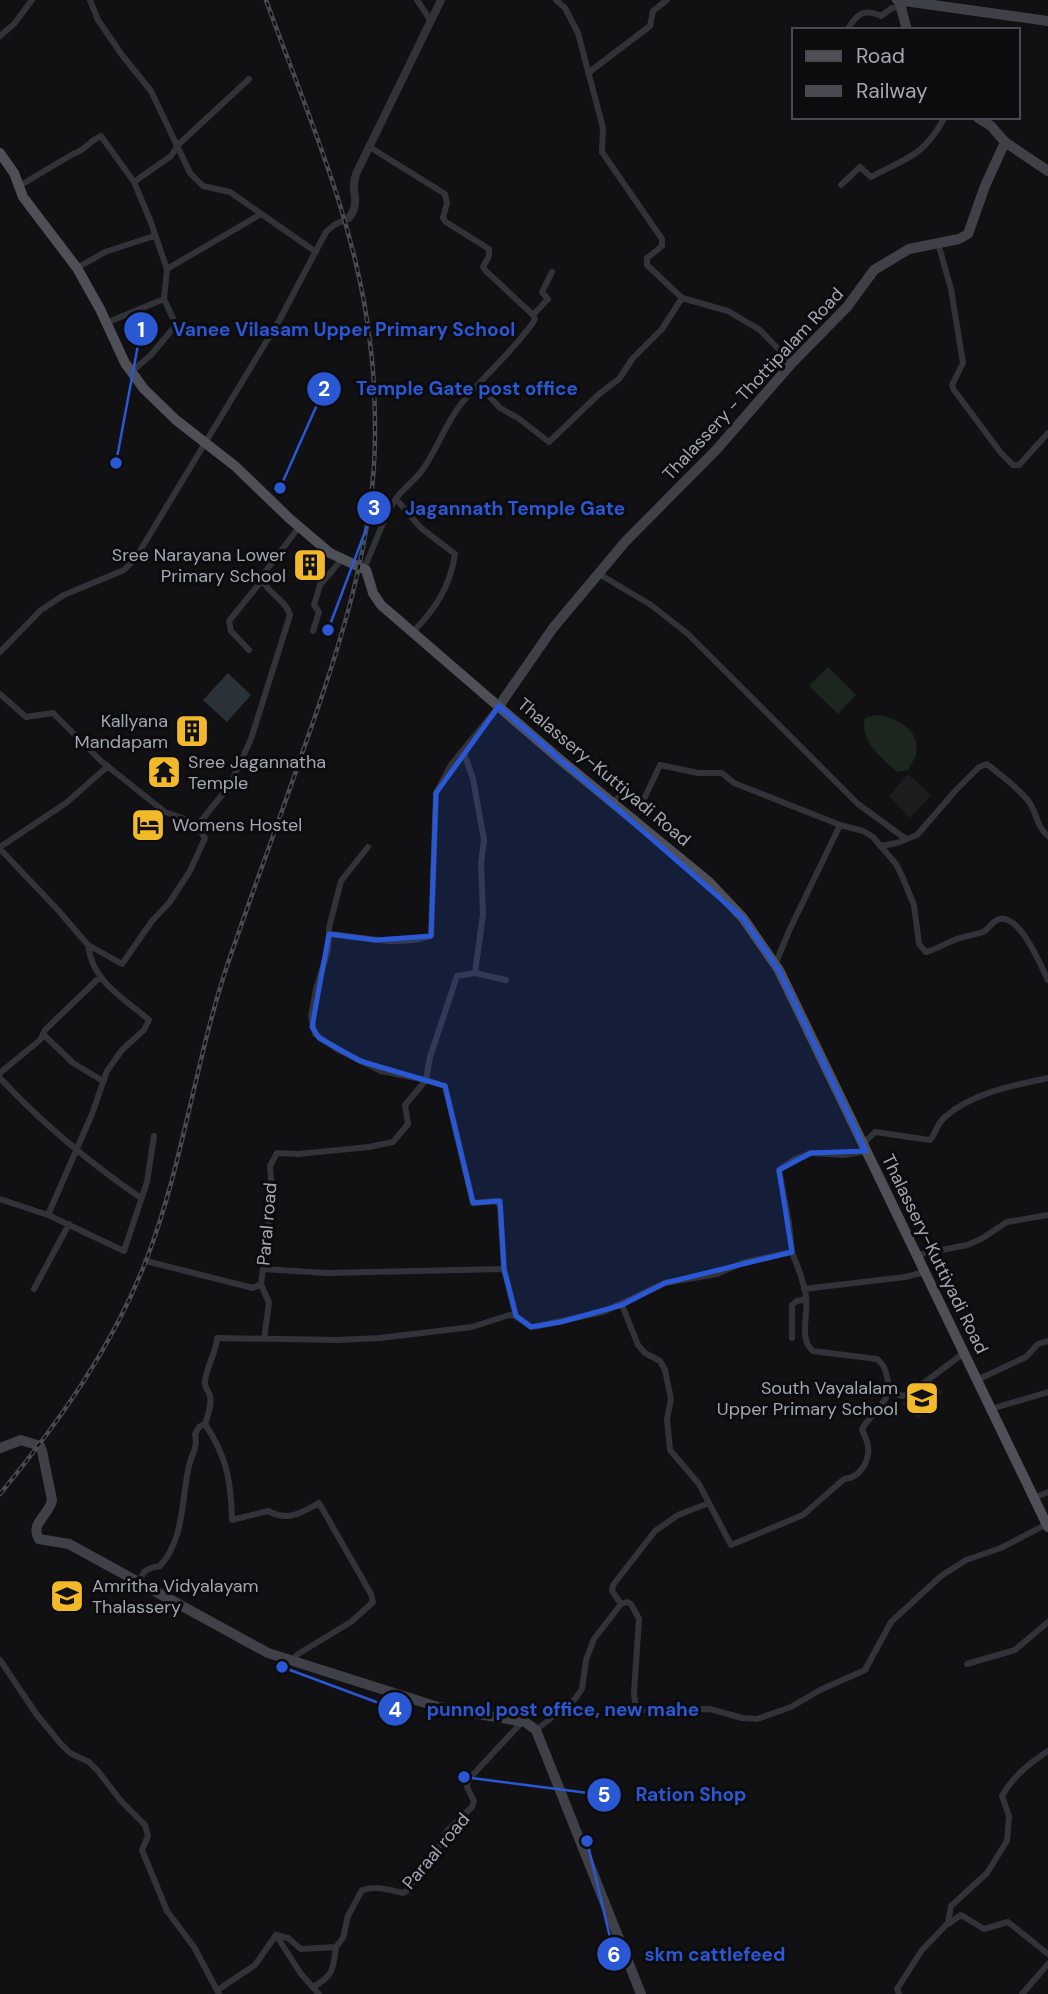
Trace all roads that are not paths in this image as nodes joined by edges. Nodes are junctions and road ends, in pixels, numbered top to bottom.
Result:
1 (32, 0) edge
2 (90, 0) edge
3 (417, 0) edge
4 (441, 0) edge
5 (556, 0) edge
6 (667, 0) edge
7 (898, 2) edge
8 (431, 21) junction
9 (1048, 21) edge
10 (849, 28) edge
11 (906, 28) edge
12 (0, 36) edge
13 (588, 73) junction
14 (249, 79) dead end
15 (944, 119) edge
16 (980, 119) edge
17 (1005, 142) junction
18 (178, 145) junction
19 (368, 146) junction
20 (1, 155) edge
21 (1048, 171) edge
22 (134, 182) junction
23 (841, 185) dead end
24 (19, 186) junction
25 (261, 214) junction
26 (349, 218) joint
27 (155, 236) junction
28 (938, 243) junction
29 (316, 252) junction
30 (77, 268) junction
31 (167, 269) junction
32 (552, 272) dead end
33 (682, 298) junction
34 (164, 299) junction
35 (534, 315) junction
36 (106, 323) junction
37 (792, 363) junction
38 (131, 372) junction
39 (478, 385) junction
40 (1048, 433) edge
41 (204, 443) junction
42 (396, 499) junction
43 (299, 527) junction
44 (342, 559) junction
45 (364, 568) junction
46 (599, 574) junction
47 (262, 579) junction
48 (313, 631) dead end
49 (412, 633) junction
50 (249, 650) dead end
51 (0, 652) edge
52 (0, 694) edge
53 (499, 706) junction
54 (463, 750) junction
55 (108, 766) junction
56 (612, 804) junction
57 (840, 825) junction
58 (197, 827) junction
59 (1048, 836) edge
60 (906, 839) junction
61 (880, 846) junction
62 (368, 847) dead end
63 (0, 848) edge
64 (329, 934) junction
65 (88, 945) junction
66 (775, 965) junction
67 (475, 973) junction
68 (100, 977) junction
69 (506, 980) dead end
70 (1048, 980) edge
71 (43, 1034) junction
72 (0, 1076) edge
73 (1048, 1078) edge
74 (426, 1080) junction
75 (103, 1081) junction
76 (155, 1136) dead end
77 (864, 1147) junction
78 (75, 1149) junction
79 (141, 1198) junction
80 (0, 1199) edge
81 (48, 1215) junction
82 (1048, 1215) edge
83 (69, 1224) junction
84 (792, 1252) junction
85 (916, 1255) junction
86 (146, 1261) dead end
87 (263, 1269) junction
88 (504, 1269) junction
89 (925, 1272) junction
90 (261, 1284) junction
91 (34, 1289) dead end
92 (804, 1289) junction
93 (806, 1299) junction
94 (622, 1304) junction
95 (516, 1316) junction
96 (792, 1338) dead end
97 (264, 1339) junction
98 (1048, 1341) edge
99 (964, 1353) junction
100 (977, 1380) junction
101 (889, 1392) junction
102 (1048, 1392) edge
103 (991, 1409) junction
104 (205, 1423) junction
105 (0, 1448) edge
106 (1048, 1492) edge
107 (1034, 1498) junction
108 (709, 1503) junction
109 (1047, 1526) edge
110 (141, 1584) junction
111 (621, 1604) junction
112 (1048, 1622) edge
113 (0, 1660) edge
114 (292, 1660) junction
115 (967, 1664) dead end
116 (522, 1722) junction
117 (536, 1730) junction
118 (1048, 1751) edge
119 (947, 1925) junction
120 (276, 1935) junction
121 (336, 1947) junction
122 (1048, 1954) edge
123 (1048, 1964) edge
124 (313, 1987) junction
125 (219, 1992) edge
126 (319, 1994) edge
127 (641, 1994) edge
128 (899, 1994) edge
129 (1022, 1994) edge

1 - 12 street
2 - 18 street
3 - 8 street
4 - 8 street
5 - 13 street
6 - 13 street
7 - 9 main road
7 - 10 street
7 - 11 main road
8 - 19 street
13 - 33 street
14 - 18 street
15 - 23 street
16 - 17 main road
17 - 21 main road
17 - 28 main road, Thalassery - Thottipalam Road
18 - 22 street
18 - 25 street
19 - 26 street
19 - 35 street
20 - 24 main road
22 - 24 street
22 - 27 street
24 - 30 main road
25 - 29 street
25 - 31 street
26 - 29 street
27 - 30 street
27 - 31 street
28 - 37 main road, Thalassery - Thottipalam Road
28 - 40 street
29 - 41 street
30 - 36 main road
31 - 34 street
32 - 35 street
33 - 37 street
33 - 39 street
34 - 36 street
34 - 38 street
35 - 39 street
36 - 38 main road
37 - 46 main road, Thalassery - Thottipalam Road
38 - 41 main road
39 - 42 street
41 - 43 main road
41 - 51 street
42 - 45 street
42 - 49 street
43 - 44 main road
43 - 47 street
44 - 45 main road
44 - 48 street
45 - 49 main road, Thalassery-Kuttiyadi Road
46 - 53 main road, Thalassery - Thottipalam Road
46 - 60 street
47 - 50 street
47 - 58 street
49 - 53 main road, Thalassery-Kuttiyadi Road
52 - 55 street
53 - 54 street
53 - 56 main road, Thalassery-Kuttiyadi Road
54 - 64 street
54 - 67 street
55 - 58 street
55 - 63 street
56 - 57 street
56 - 66 main road, Thalassery-Kuttiyadi Road
57 - 61 street
57 - 66 street
58 - 65 street
59 - 60 street
60 - 61 street
61 - 70 street
62 - 64 street
63 - 65 street
64 - 74 street
65 - 68 street
66 - 77 main road, Thalassery-Kuttiyadi Road
67 - 69 street
67 - 74 street
68 - 71 street
68 - 75 street
71 - 72 street
71 - 75 street
72 - 78 street
73 - 77 street
74 - 87 street, Paral road
74 - 88 street
75 - 78 street
76 - 79 street
77 - 84 street
77 - 85 main road, Thalassery-Kuttiyadi Road
78 - 79 street
78 - 81 street
79 - 83 street
80 - 81 street
81 - 83 street
82 - 85 street
83 - 91 street
84 - 92 street
84 - 94 street
85 - 89 main road, Thalassery-Kuttiyadi Road
86 - 90 street, Paral road
87 - 88 street
87 - 90 street, Paral road
88 - 95 street
89 - 92 street
89 - 99 main road, Thalassery-Kuttiyadi Road
90 - 97 street
92 - 93 street
93 - 96 street
93 - 101 street
94 - 95 street
94 - 108 street
95 - 97 street
97 - 104 street
98 - 100 street
99 - 100 main road, Thalassery-Kuttiyadi Road
99 - 101 street
100 - 103 main road, Thalassery-Kuttiyadi Road
101 - 108 street
102 - 103 street
103 - 107 main road, Thalassery-Kuttiyadi Road
104 - 110 street
104 - 114 street
105 - 110 main road
106 - 107 street
107 - 109 main road, Thalassery-Kuttiyadi Road
108 - 111 street
109 - 111 street
110 - 114 main road
111 - 117 street
112 - 115 street
113 - 125 street
114 - 116 main road
116 - 117 main road
116 - 121 street, Paraal road
117 - 127 main road
118 - 119 street
119 - 122 street
119 - 128 street
120 - 121 street
120 - 124 street
120 - 125 street
121 - 124 street
123 - 129 street
124 - 126 street

